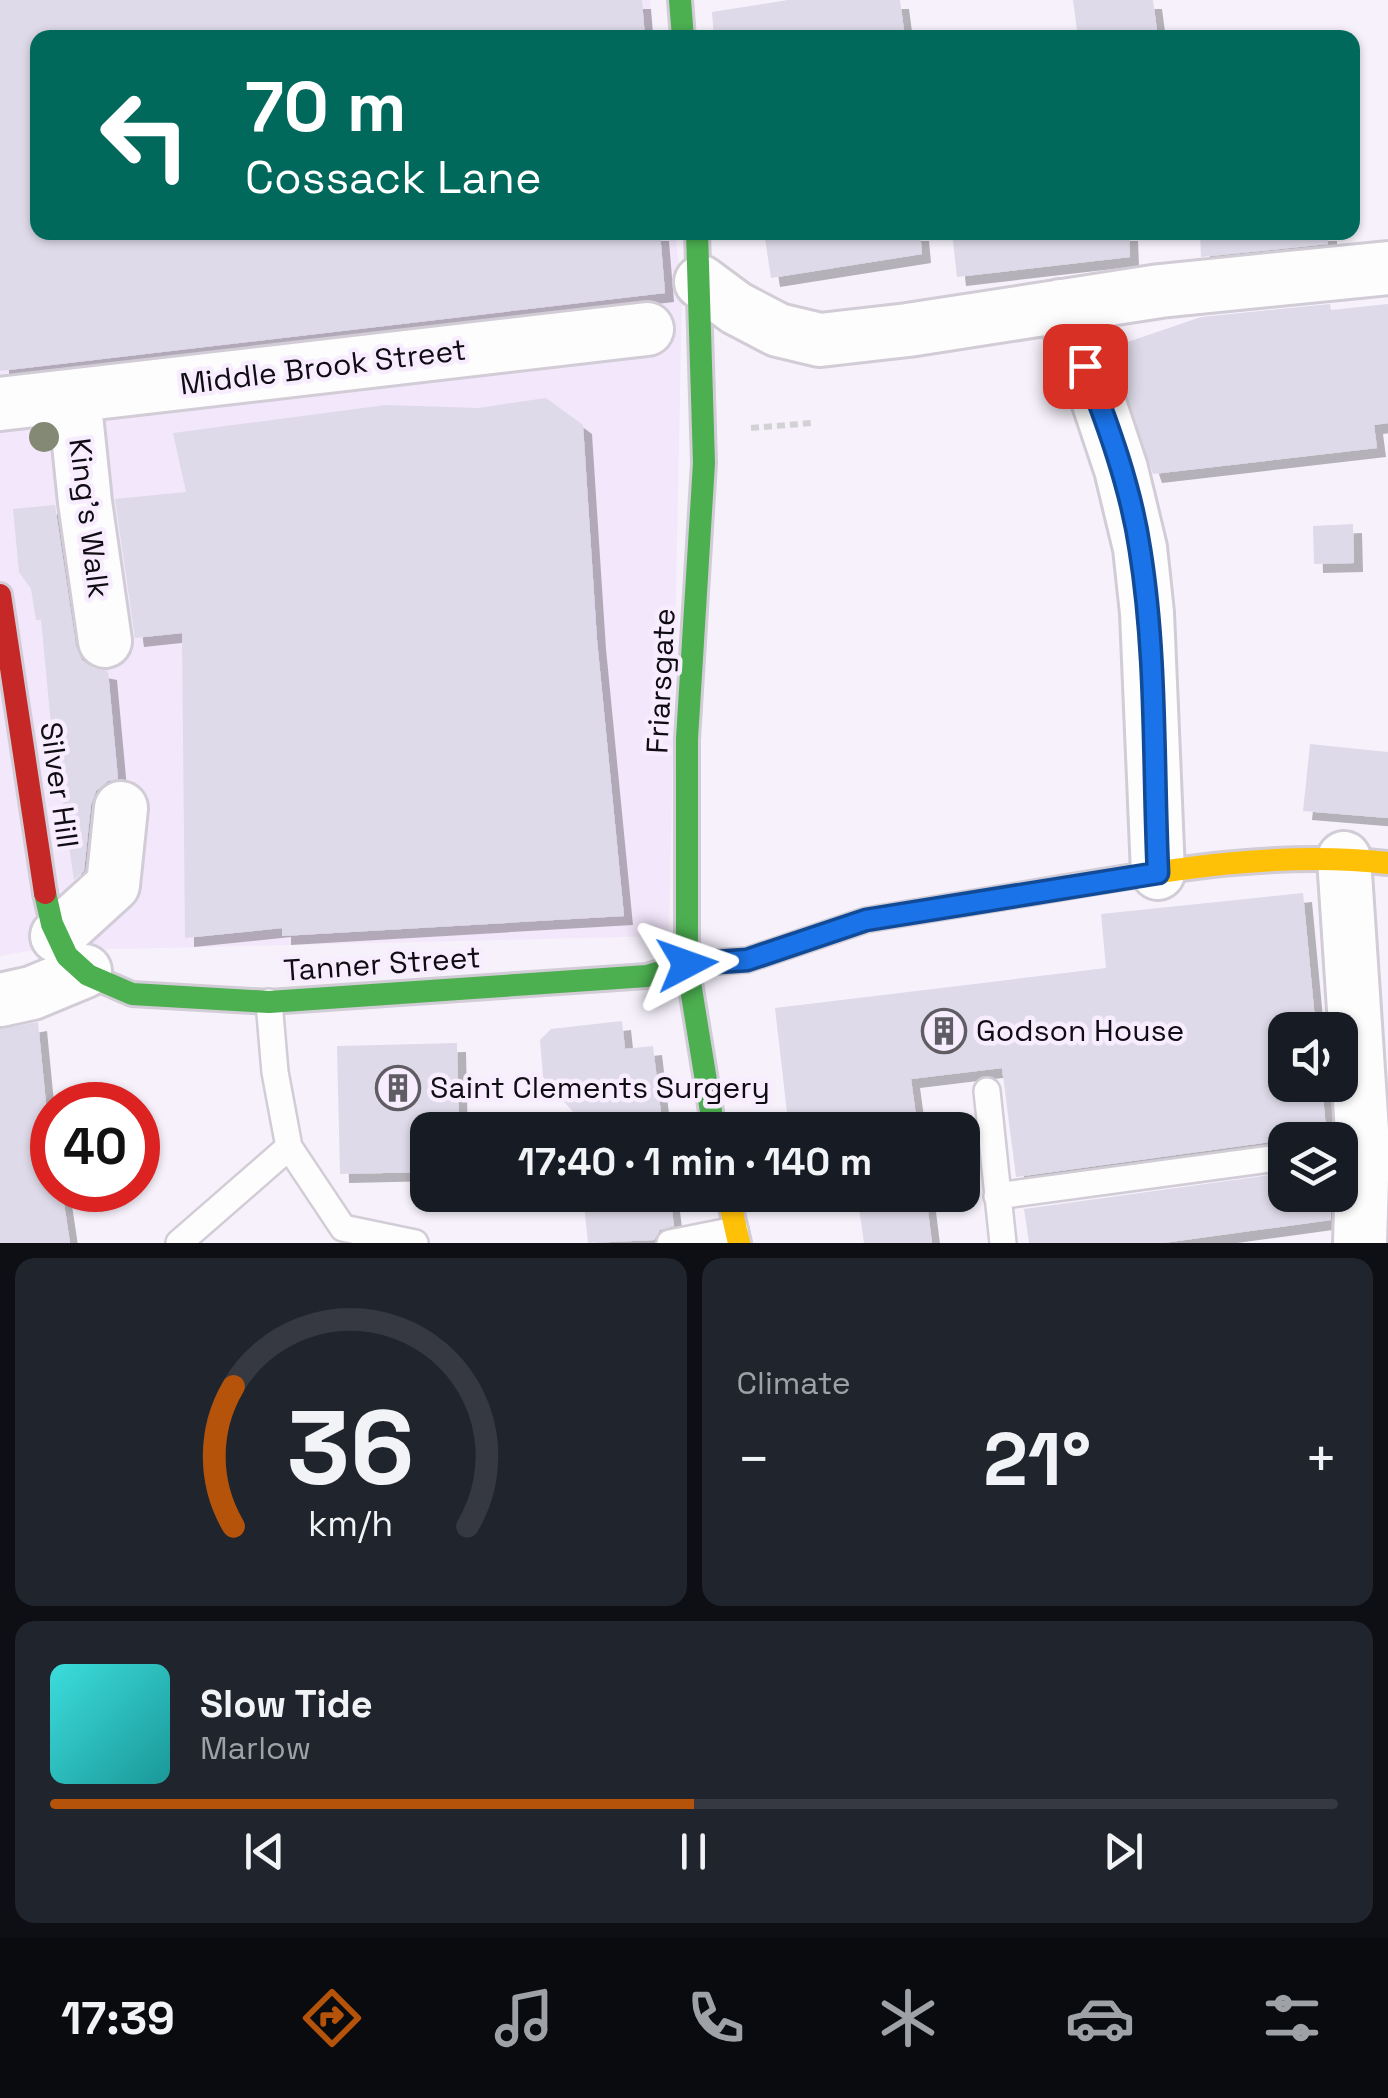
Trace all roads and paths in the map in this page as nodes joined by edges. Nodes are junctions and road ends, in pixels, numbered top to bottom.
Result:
1 (680, 0) edge
2 (682, 30) edge
3 (1388, 268) edge
4 (682, 305) edge
5 (1060, 306) junction
6 (74, 396) junction
7 (0, 404) edge
8 (812, 423) dead end
9 (740, 428) dead end
10 (0, 595) edge
11 (105, 641) dead end
12 (121, 808) dead end
13 (1366, 861) edge
14 (1158, 873) junction
15 (71, 954) junction
16 (687, 964) junction
17 (0, 1000) edge
18 (269, 1002) junction
19 (987, 1091) dead end
20 (711, 1112) edge
21 (1353, 1122) edge
22 (289, 1147) junction
23 (1268, 1159) edge
24 (997, 1196) junction
25 (1357, 1212) edge
26 (737, 1236) edge
27 (179, 1243) edge
28 (415, 1243) edge
29 (670, 1243) edge
30 (1003, 1243) edge
31 (1360, 1243) edge

1 - 2 street
3 - 5 street
4 - 5 street
4 - 6 street, Middle Brook Street
4 - 16 street, Friarsgate
5 - 14 street
6 - 7 street, Middle Brook Street
6 - 11 street, King's Walk
8 - 9 path
10 - 15 street, Silver Hill
12 - 15 street
13 - 14 street, Tanner Street
13 - 21 street
14 - 16 street, Tanner Street
15 - 17 street
15 - 18 street, Tanner Street
16 - 18 street, Tanner Street
16 - 20 street, Friarsgate
18 - 22 lane
19 - 24 lane
22 - 27 lane
22 - 28 lane
23 - 24 lane
24 - 30 lane
25 - 31 street
26 - 29 lane

